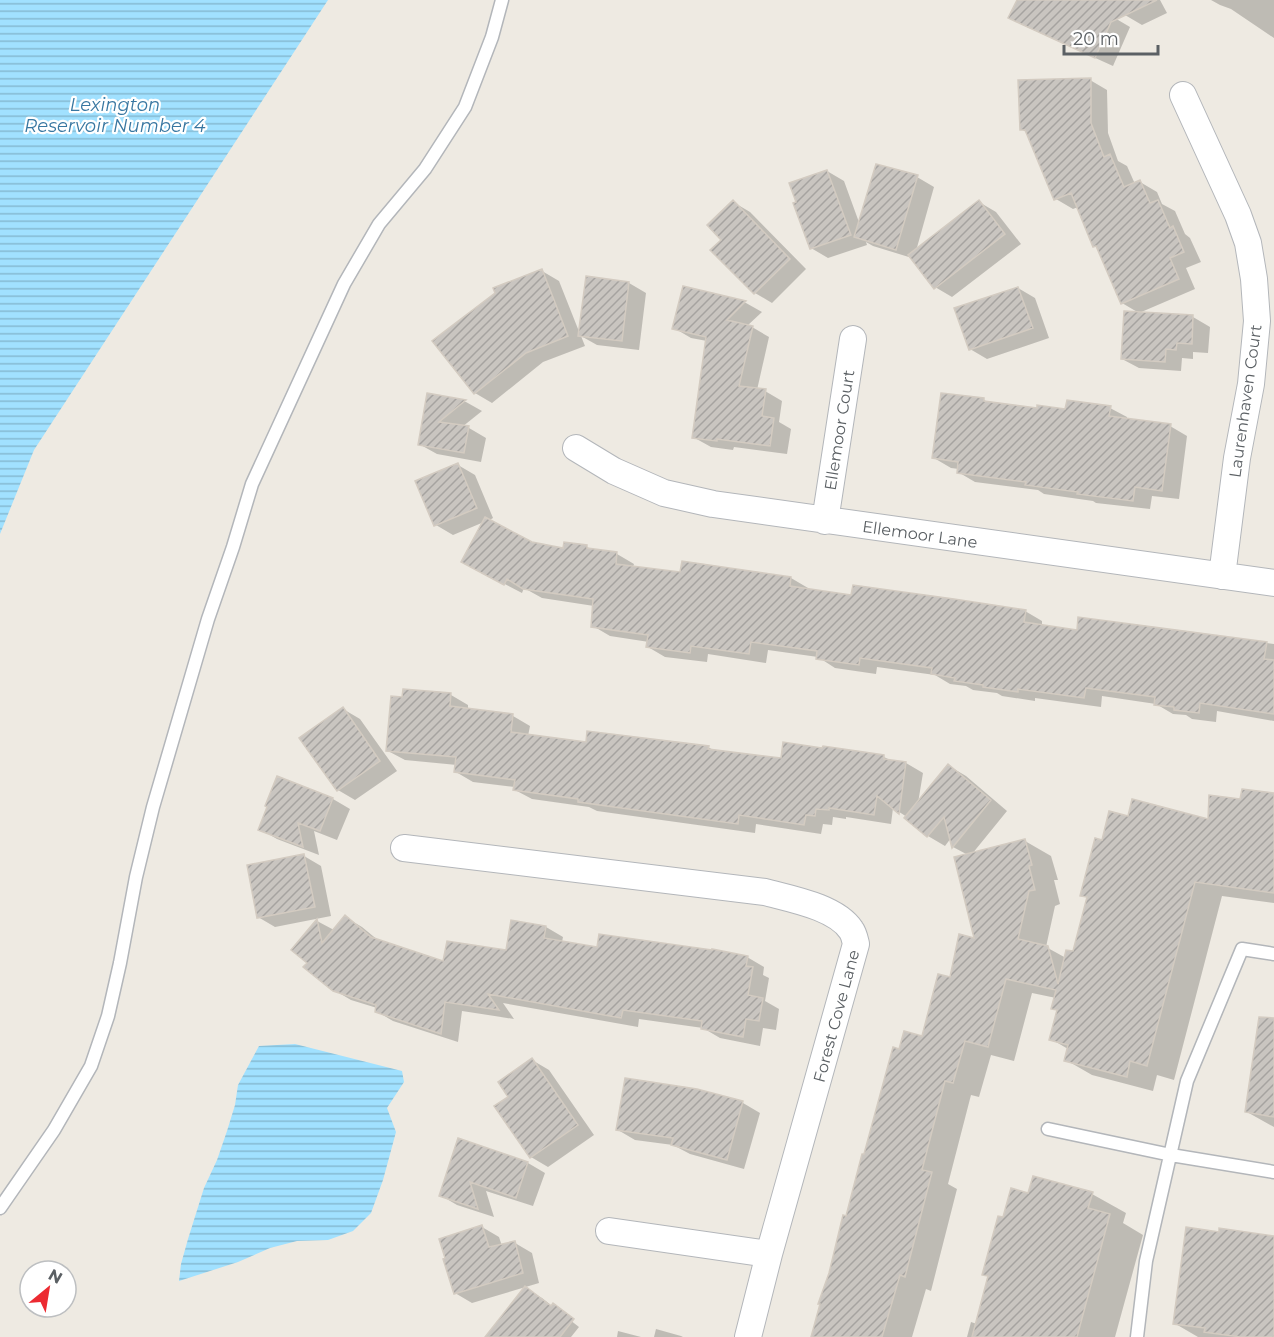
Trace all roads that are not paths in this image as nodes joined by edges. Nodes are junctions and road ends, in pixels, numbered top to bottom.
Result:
1 (502, 0) edge
2 (1183, 95) dead end
3 (853, 339) dead end
4 (576, 448) dead end
5 (825, 521) junction
6 (1222, 576) junction
7 (1274, 583) edge
8 (404, 848) dead end
9 (1274, 954) edge
10 (1048, 1129) dead end
11 (1171, 1155) junction
12 (1274, 1172) edge
13 (0, 1208) edge
14 (609, 1231) dead end
15 (769, 1254) junction
16 (748, 1337) edge
17 (1137, 1337) edge

1 - 13 lane
2 - 6 street, Laurenhaven Court
3 - 5 street, Ellemoor Court
4 - 5 street, Ellemoor Lane
5 - 6 street, Ellemoor Lane
6 - 7 street, Ellemoor Lane
8 - 15 street, Forest Cove Lane
9 - 11 lane
10 - 11 lane
11 - 12 lane
11 - 17 lane
14 - 15 street
15 - 16 street, Forest Cove Lane

